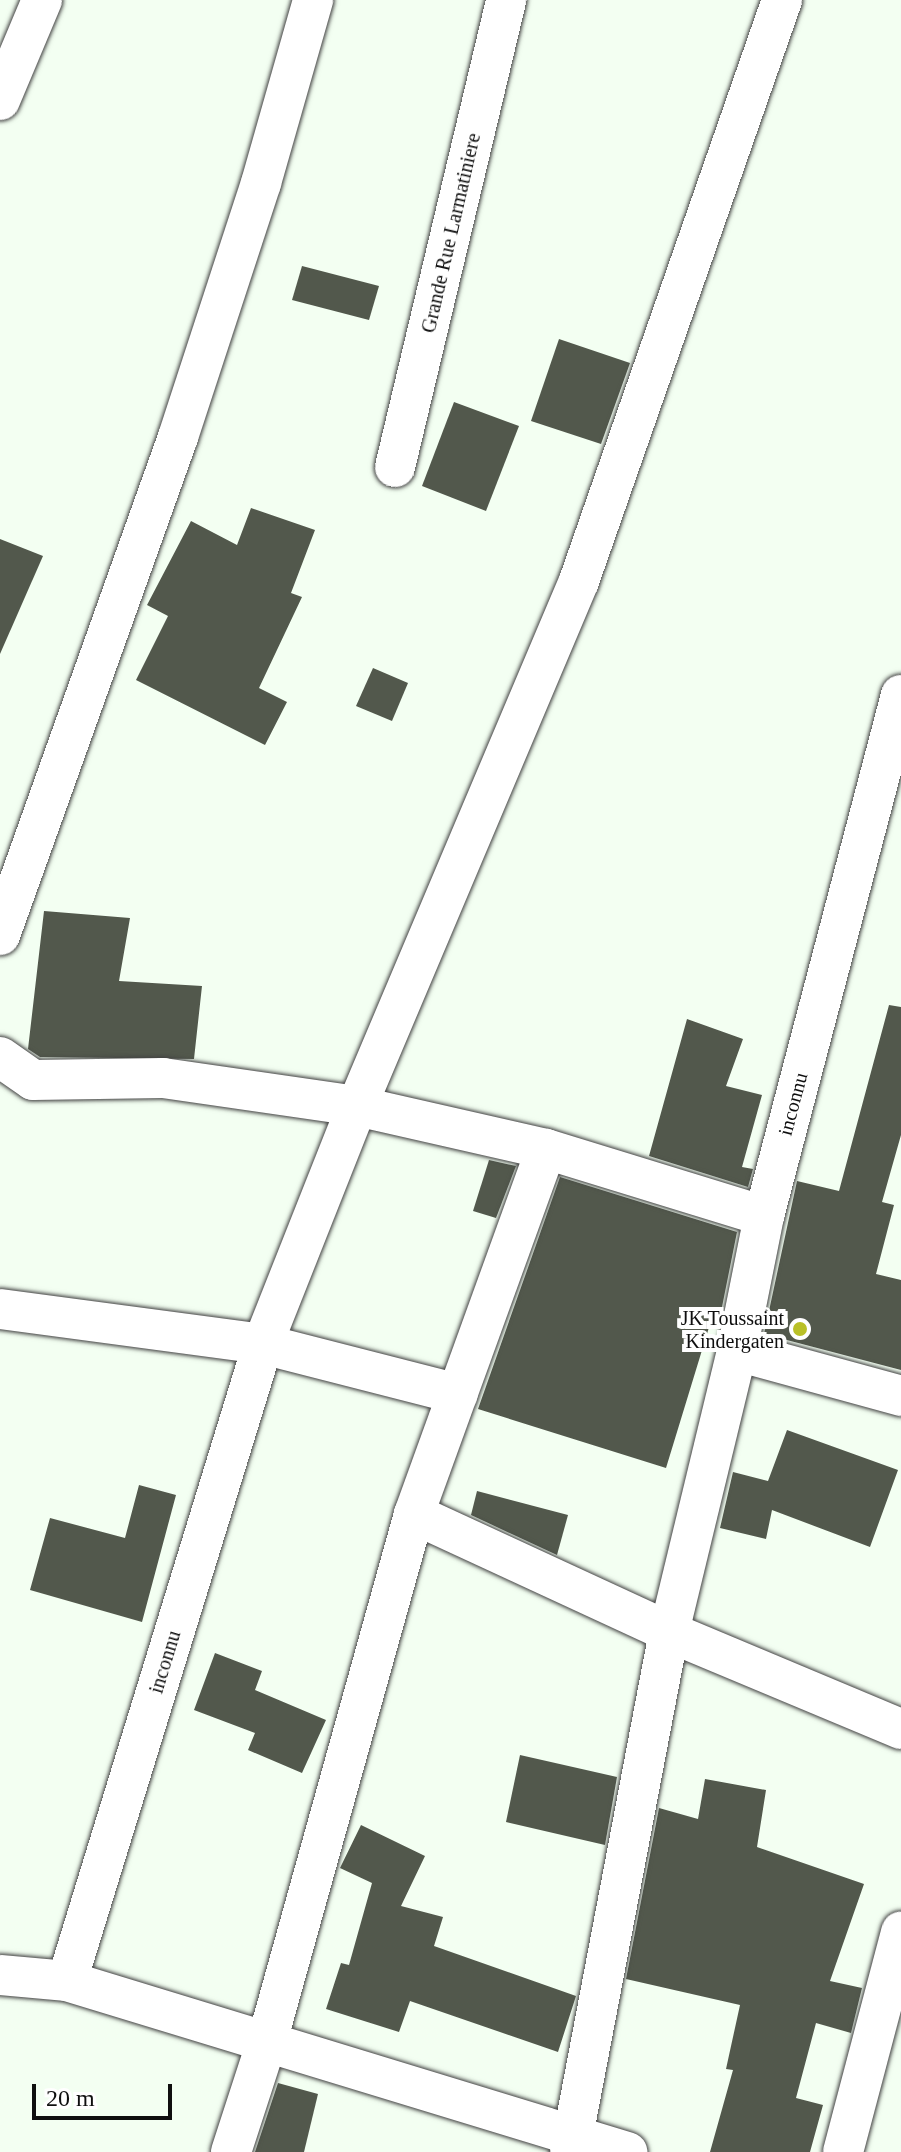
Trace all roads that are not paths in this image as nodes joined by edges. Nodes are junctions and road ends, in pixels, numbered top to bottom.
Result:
1 (42, 0) edge
2 (313, 0) edge
3 (506, 0) edge
4 (782, 0) edge
5 (0, 100) edge
6 (395, 467) dead end
7 (901, 695) edge
8 (0, 935) edge
9 (0, 1057) edge
10 (357, 1106) junction
11 (546, 1149) junction
12 (764, 1216) junction
13 (0, 1309) edge
14 (263, 1344) junction
15 (737, 1351) junction
16 (458, 1394) junction
17 (901, 1396) edge
18 (414, 1514) junction
19 (669, 1632) junction
20 (901, 1729) edge
21 (901, 1932) edge
22 (0, 1975) edge
23 (67, 1981) junction
24 (268, 2038) junction
25 (572, 2143) edge
26 (231, 2152) edge
27 (627, 2152) edge
28 (843, 2152) edge

1 - 5 street
2 - 8 street
3 - 6 street, Grande Rue Larmatiniere
4 - 10 street, inconnu
7 - 12 street, inconnu
9 - 10 street
10 - 11 street
10 - 14 street, inconnu
11 - 12 street
11 - 16 street
12 - 15 street, inconnu
13 - 14 street
14 - 16 street
14 - 23 street, inconnu
15 - 17 street
15 - 19 street, inconnu
16 - 18 street
18 - 19 street
18 - 24 street
19 - 20 street
19 - 25 street, inconnu
21 - 28 street
22 - 23 street
23 - 24 street
24 - 25 street
24 - 26 street
25 - 27 street

